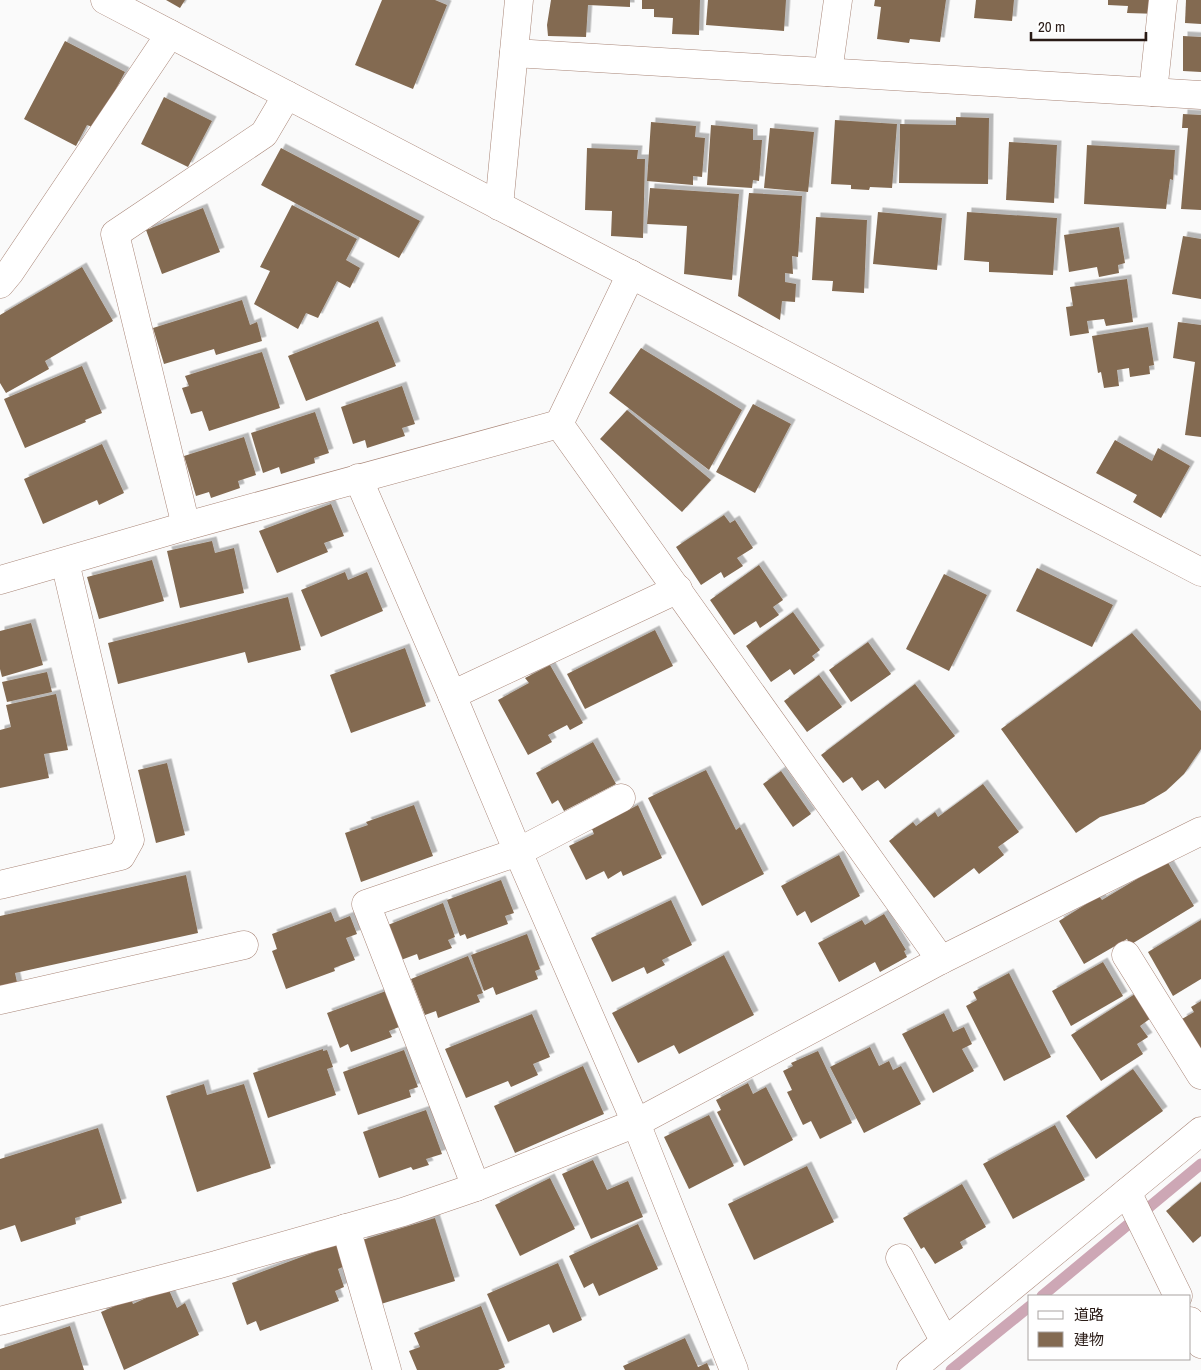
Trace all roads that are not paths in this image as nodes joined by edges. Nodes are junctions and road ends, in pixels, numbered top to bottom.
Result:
1 (105, 0) edge
2 (519, 0) edge
3 (838, 0) edge
4 (1164, 0) edge
5 (170, 34) junction
6 (514, 54) junction
7 (828, 72) junction
8 (1153, 92) junction
9 (287, 95) junction
10 (1201, 95) edge
11 (499, 206) junction
12 (631, 274) junction
13 (0, 284) edge
14 (559, 424) junction
15 (358, 478) junction
16 (186, 526) junction
17 (65, 562) junction
18 (1201, 572) edge
19 (0, 580) edge
20 (678, 589) junction
21 (452, 695) junction
22 (621, 798) dead end
23 (1201, 831) edge
24 (518, 852) junction
25 (0, 885) edge
26 (244, 945) dead end
27 (1126, 955) dead end
28 (941, 960) junction
29 (0, 1000) edge
30 (1201, 1075) edge
31 (636, 1123) junction
32 (1201, 1131) edge
33 (476, 1186) junction
34 (1127, 1192) junction
35 (346, 1228) junction
36 (900, 1258) dead end
37 (1178, 1295) edge
38 (0, 1321) edge
39 (1191, 1323) edge
40 (945, 1342) junction
41 (1201, 1344) edge
42 (387, 1370) edge
43 (734, 1370) edge
44 (912, 1370) edge

1 - 5 street
2 - 6 street
3 - 7 street
4 - 8 street
5 - 9 street
5 - 13 street
6 - 7 street
6 - 11 street
7 - 8 street
8 - 10 street
9 - 11 street
9 - 16 street
11 - 12 street
12 - 14 street
12 - 18 street
14 - 15 street
14 - 20 street
15 - 16 street
15 - 21 street
16 - 17 street
17 - 19 street
17 - 25 street
20 - 21 street
20 - 28 street
21 - 24 street
22 - 24 street
23 - 28 street
24 - 31 street
24 - 33 street
26 - 29 street
27 - 30 street
28 - 31 street
31 - 33 street
31 - 43 street
32 - 34 street
33 - 35 street
34 - 37 street
34 - 40 street
35 - 38 street
35 - 42 street
36 - 40 street
39 - 41 street
40 - 44 street

